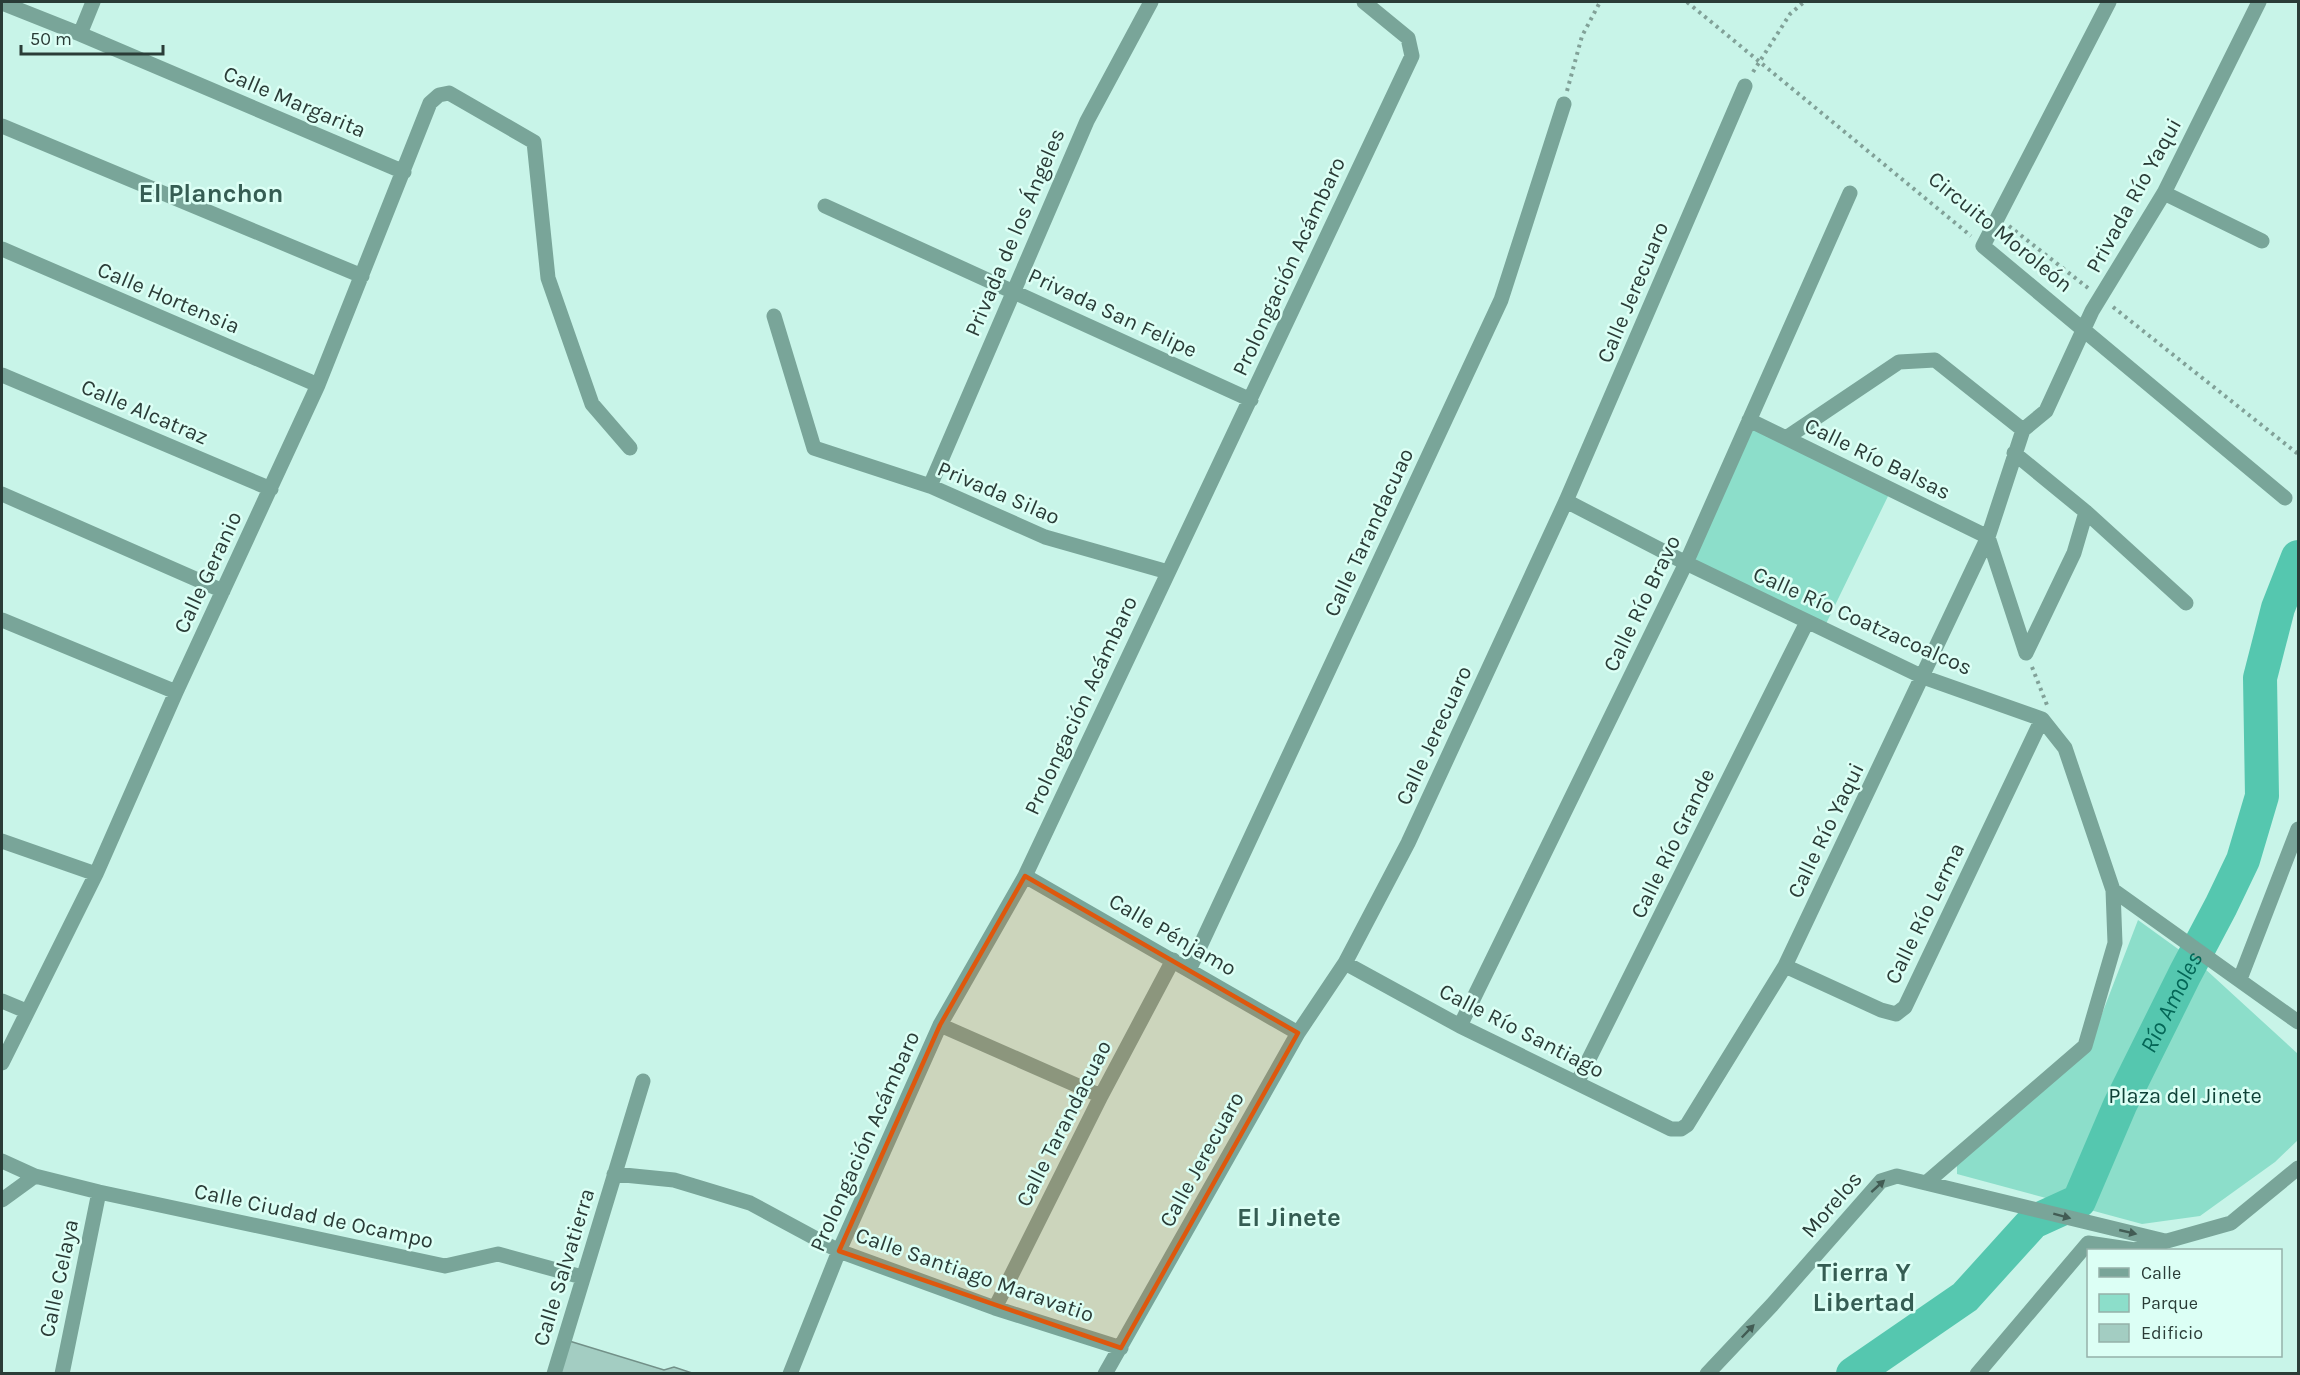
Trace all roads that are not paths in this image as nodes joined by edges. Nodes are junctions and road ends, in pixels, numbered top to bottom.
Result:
1 (93, 2) edge
2 (1151, 2) edge
3 (1364, 2) edge
4 (2109, 2) edge
5 (2259, 2) edge
6 (2, 3) edge
7 (80, 34) junction
8 (1745, 86) road end
9 (1564, 104) road end
10 (2, 126) edge
11 (404, 172) junction
12 (1850, 193) dead end
13 (2164, 193) junction
14 (825, 206) dead end
15 (2262, 241) dead end
16 (2, 249) edge
17 (362, 276) junction
18 (1013, 291) junction
19 (774, 316) dead end
20 (2083, 329) junction
21 (2, 375) edge
22 (318, 386) junction
23 (1251, 400) junction
24 (1749, 420) junction
25 (2023, 430) junction
26 (1786, 438) junction
27 (630, 448) dead end
28 (2014, 453) junction
29 (930, 486) junction
30 (271, 489) junction
31 (2, 494) edge
32 (2285, 498) dead end
33 (1566, 501) junction
34 (2086, 512) junction
35 (1988, 537) junction
36 (1686, 563) junction
37 (1168, 572) junction
38 (223, 591) junction
39 (2186, 603) dead end
40 (2, 620) edge
41 (1807, 622) junction
42 (1923, 677) junction
43 (176, 692) junction
44 (2042, 719) junction
45 (2298, 829) edge
46 (2, 841) edge
47 (96, 874) junction
48 (1025, 876) junction
49 (2113, 890) junction
50 (1173, 960) junction
51 (1346, 963) junction
52 (1785, 966) junction
53 (1189, 970) junction
54 (2240, 979) junction
55 (2, 1001) edge
56 (26, 1011) junction
57 (2298, 1022) edge
58 (940, 1025) junction
59 (1460, 1026) junction
60 (1298, 1032) junction
61 (2, 1063) edge
62 (643, 1081) dead end
63 (1578, 1083) junction
64 (1101, 1096) junction
65 (1681, 1129) joint
66 (2, 1161) edge
67 (2298, 1168) edge
68 (614, 1174) junction
69 (35, 1176) junction
70 (1926, 1183) junction
71 (99, 1192) junction
72 (2, 1200) edge
73 (2165, 1240) junction
74 (2128, 1249) edge
75 (2138, 1249) edge
76 (839, 1251) junction
77 (582, 1277) junction
78 (994, 1308) junction
79 (1121, 1348) junction
80 (62, 1374) edge
81 (554, 1374) edge
82 (790, 1374) edge
83 (1105, 1374) edge
84 (1707, 1374) edge
85 (1977, 1374) edge

1 - 7 street
2 - 18 street, Privada de los Ángeles
3 - 23 street, Prolongación Acámbaro
4 - 20 street, Circuito Moroleón
5 - 13 street, Privada Río Yaqui
6 - 7 street, Calle Margarita
7 - 11 street, Calle Margarita
8 - 33 street, Calle Jerecuaro
9 - 53 street, Calle Tarandacuao
10 - 17 street
11 - 17 street, Calle Geranio
11 - 27 street, Calle Geranio
12 - 24 street, Calle Río Bravo
13 - 15 street
13 - 20 street, Privada Río Yaqui
14 - 18 street, Privada San Felipe
16 - 22 street, Calle Hortensia
17 - 22 street, Calle Geranio
18 - 23 street, Privada San Felipe
18 - 29 street, Privada de los Ángeles
19 - 29 street, Privada Silao
20 - 25 street, Privada Río Yaqui
20 - 32 street, Circuito Moroleón
21 - 30 street, Calle Alcatraz
22 - 30 street, Calle Geranio
23 - 37 street, Prolongación Acámbaro
24 - 26 street, Calle Río Balsas
24 - 36 street, Calle Río Bravo
25 - 26 street
25 - 28 street, Privada Río Yaqui
26 - 35 street, Calle Río Balsas
28 - 34 street
28 - 35 street, Privada Río Yaqui
29 - 37 street, Privada Silao
30 - 38 street, Calle Geranio
31 - 38 street
33 - 36 street, Calle Río Coatzacoalcos
33 - 51 street, Calle Jerecuaro
34 - 35 street
34 - 39 street
35 - 42 street, Calle Río Yaqui
36 - 41 street, Calle Río Coatzacoalcos
36 - 59 street, Calle Río Bravo
37 - 48 street, Prolongación Acámbaro
38 - 43 street, Calle Geranio
40 - 43 street
41 - 42 street, Calle Río Coatzacoalcos
41 - 63 street, Calle Río Grande
42 - 44 street, Calle Río Coatzacoalcos
42 - 52 street, Calle Río Yaqui
43 - 47 street, Calle Geranio
44 - 49 street
44 - 52 street, Calle Río Lerma
45 - 54 street
46 - 47 street
47 - 56 street, Calle Geranio
48 - 50 street, Calle Pénjamo
48 - 58 street, Prolongación Acámbaro
49 - 54 street
49 - 70 street
50 - 53 street, Calle Pénjamo
50 - 64 street, Calle Tarandacuao
51 - 59 street, Calle Río Santiago
51 - 60 street, Calle Jerecuaro
52 - 65 street, Calle Río Yaqui
53 - 60 street, Calle Pénjamo
54 - 57 street
55 - 56 street
56 - 61 street, Calle Geranio
58 - 64 street
58 - 76 street, Prolongación Acámbaro
59 - 63 street, Calle Río Santiago
60 - 79 street, Calle Jerecuaro
62 - 68 street, Calle Salvatierra
63 - 65 street, Calle Río Santiago
64 - 78 street, Calle Tarandacuao
66 - 69 street, Calle Ciudad de Ocampo
67 - 73 street
68 - 76 street, Calle Santiago Maravatio
68 - 77 street, Calle Salvatierra
69 - 71 street, Calle Ciudad de Ocampo
69 - 72 street
70 -> 73 street, Morelos
84 -> 70 street, Morelos
71 - 77 street, Calle Ciudad de Ocampo
71 - 80 street, Calle Celaya
73 - 75 street
74 - 85 street
76 - 78 street, Calle Santiago Maravatio
76 - 82 street, Prolongación Acámbaro
77 - 81 street, Calle Salvatierra
78 - 79 street, Calle Santiago Maravatio
79 - 83 street, Calle Jerecuaro

